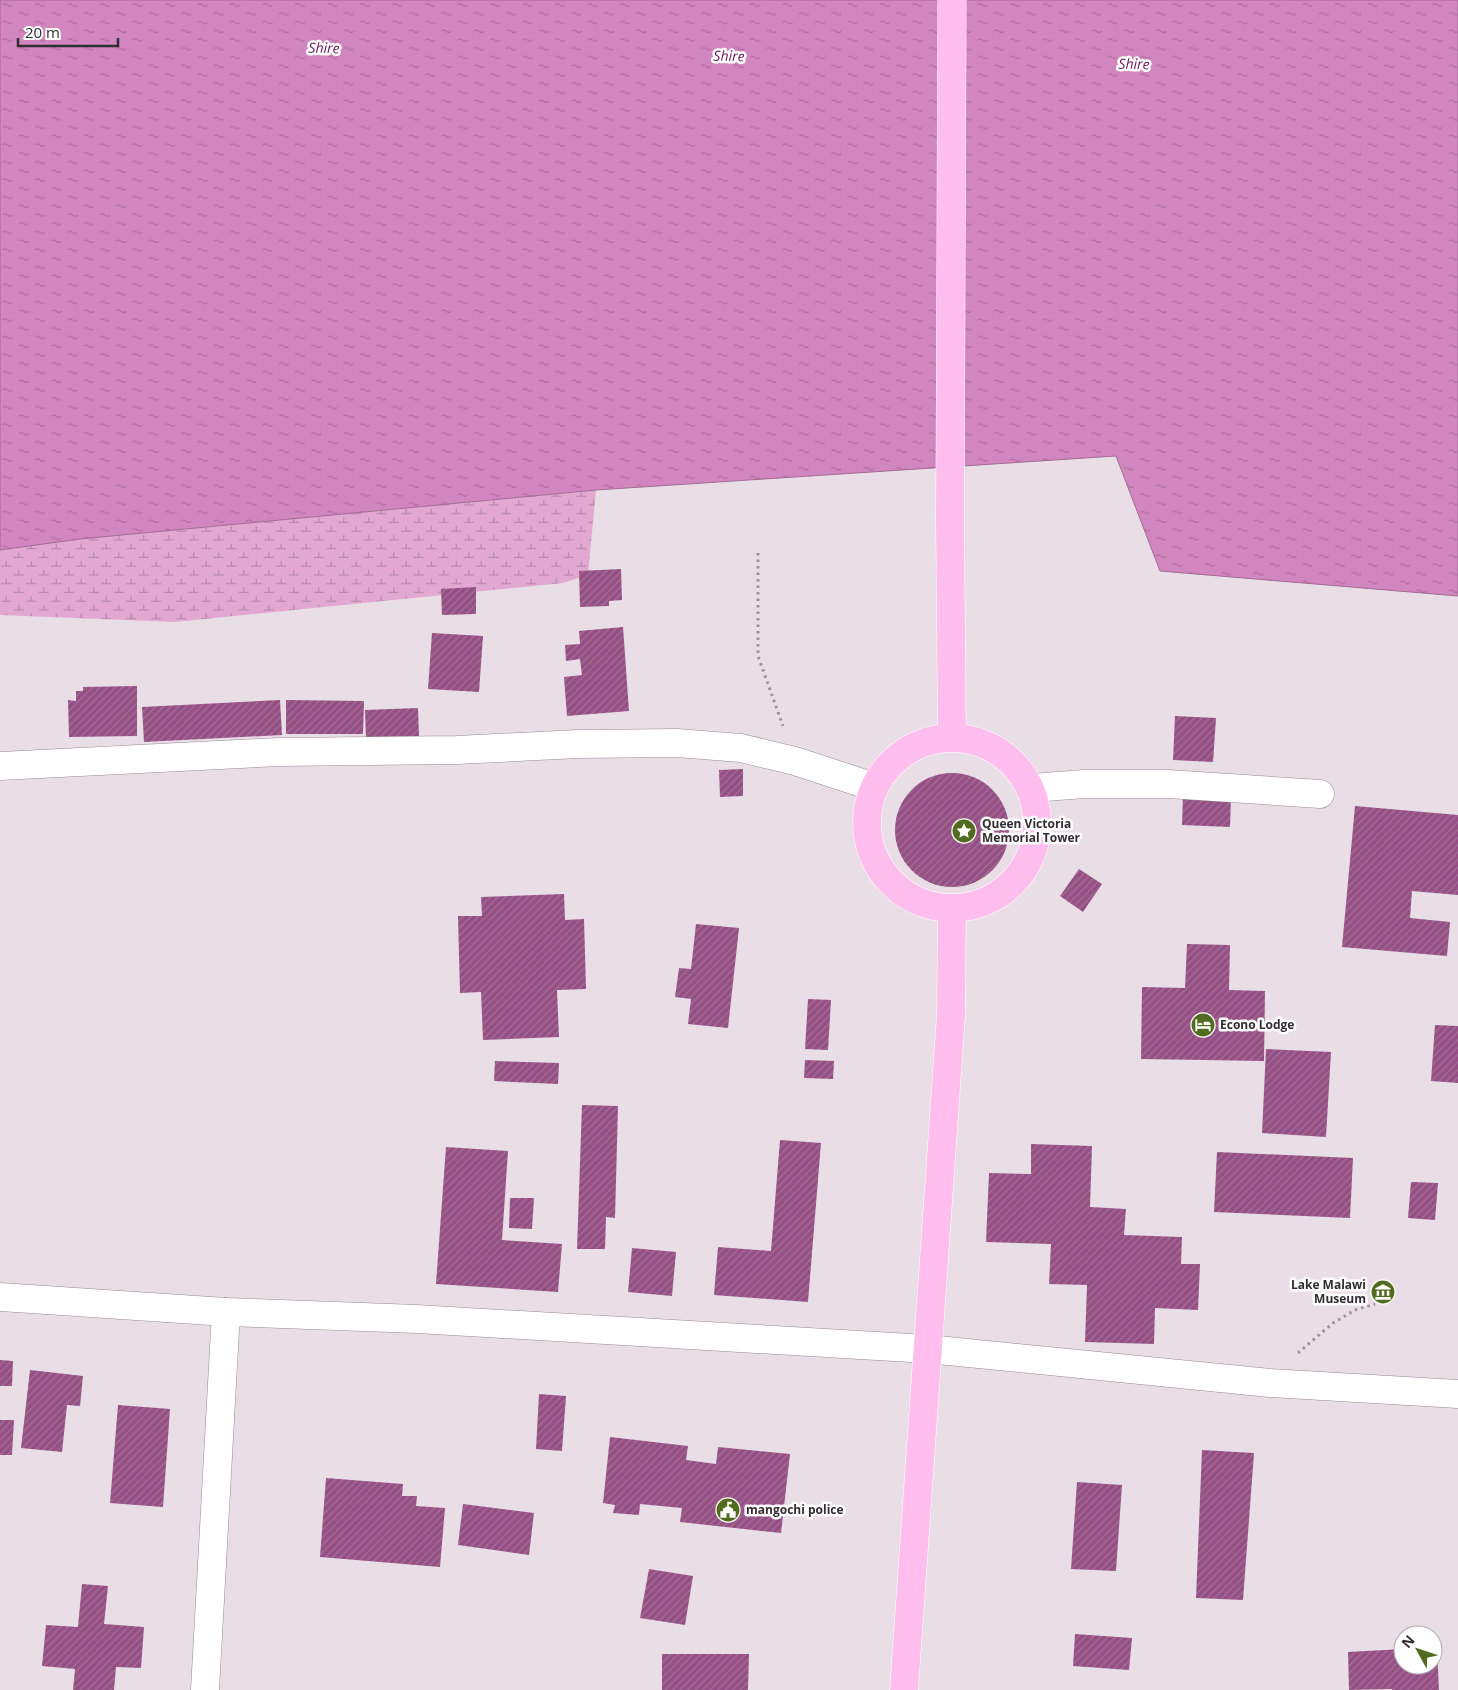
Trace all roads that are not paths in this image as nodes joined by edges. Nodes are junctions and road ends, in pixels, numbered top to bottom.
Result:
1 (952, 0) edge
2 (952, 736) junction
3 (0, 766) edge
4 (874, 787) junction
5 (1032, 788) junction
6 (1320, 794) dead end
7 (952, 909) junction
8 (0, 1297) edge
9 (226, 1312) junction
10 (928, 1349) junction
11 (1458, 1394) edge
12 (205, 1690) edge
13 (904, 1690) edge

1 - 2 highway
2 - 4 highway
2 - 5 highway
3 - 4 street
4 - 7 highway
5 - 6 street
5 - 7 highway
7 - 10 highway
8 - 9 street
9 - 10 street
9 - 12 street
10 - 11 street
10 - 13 highway

